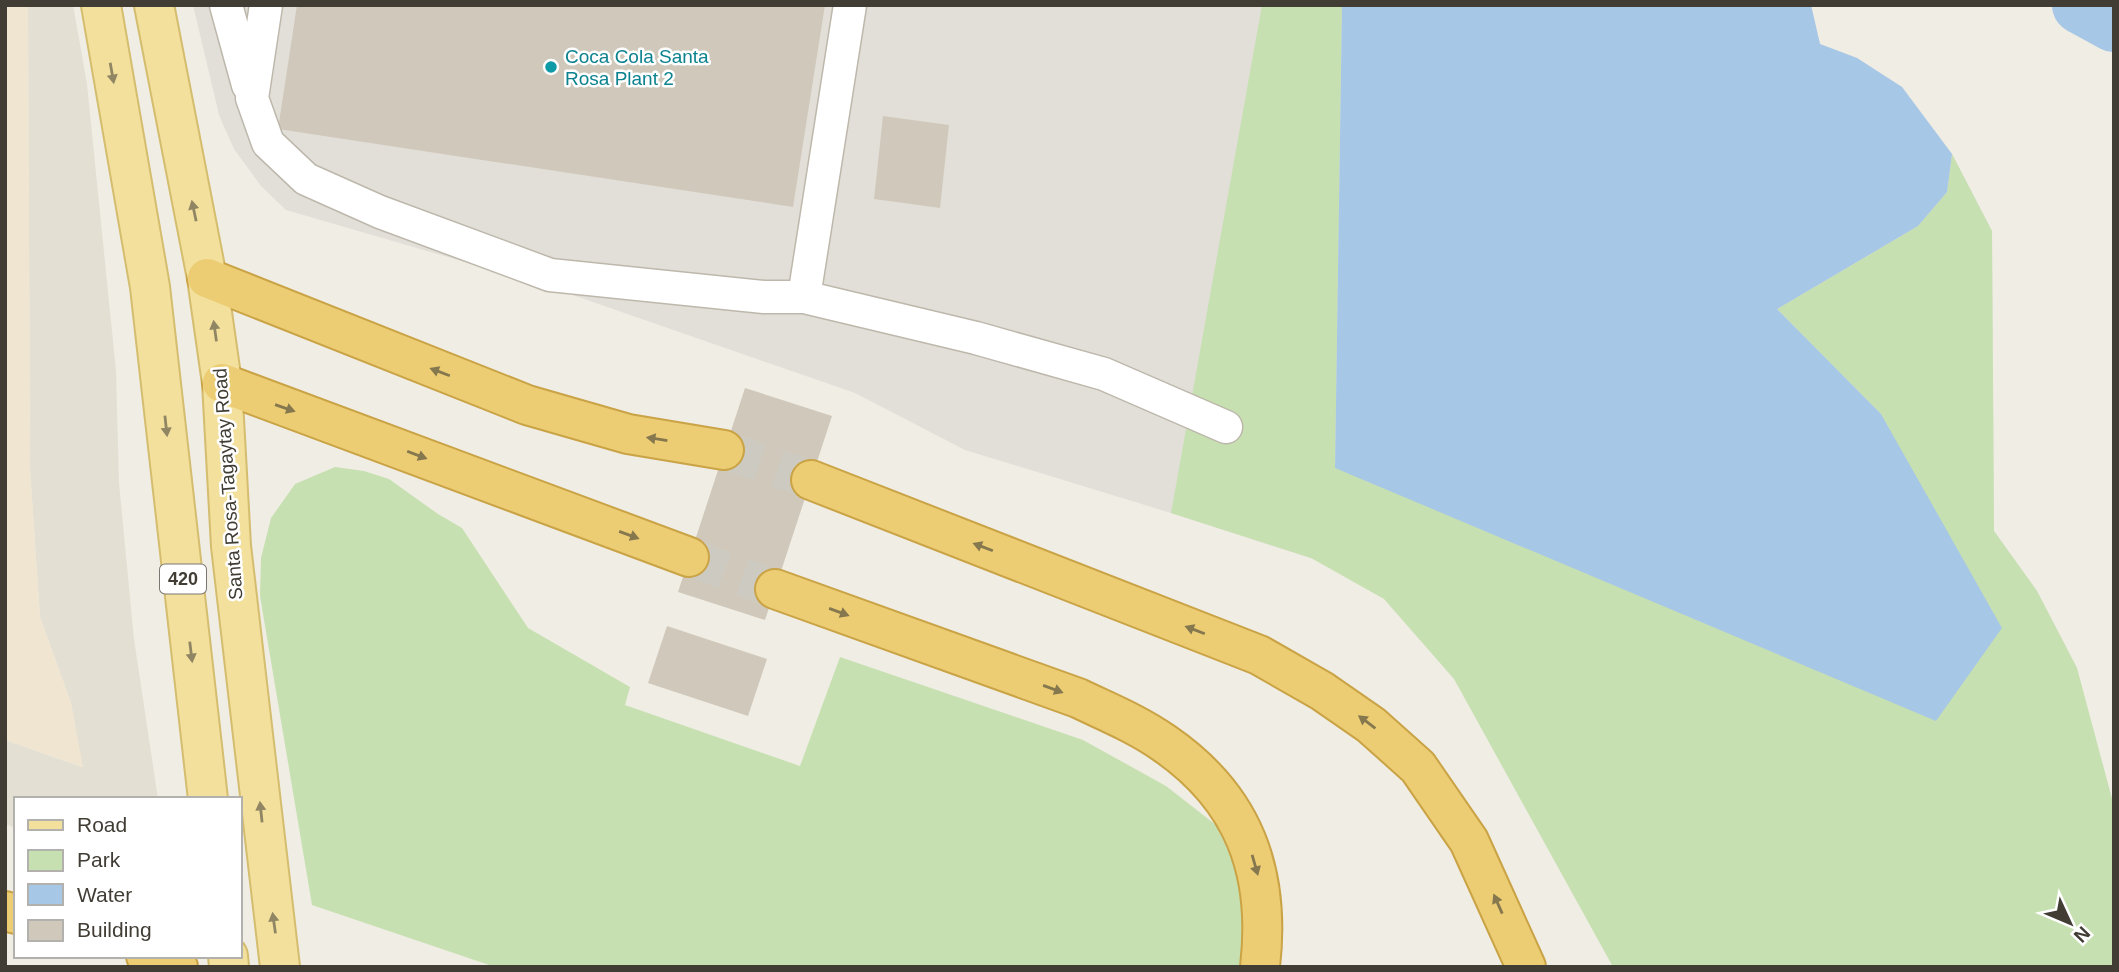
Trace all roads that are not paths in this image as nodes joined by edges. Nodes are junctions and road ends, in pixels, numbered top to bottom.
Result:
1 (101, 5) edge
2 (154, 5) edge
3 (226, 5) edge
4 (266, 5) edge
5 (849, 5) edge
6 (252, 98) junction
7 (208, 278) junction
8 (150, 287) junction
9 (804, 297) junction
10 (158, 358) junction
11 (222, 383) junction
12 (1226, 426) dead end
13 (724, 450) tunnel mouth
14 (811, 480) tunnel mouth
15 (690, 557) tunnel mouth
16 (775, 589) tunnel mouth
17 (208, 797) edge
18 (152, 958) edge
19 (178, 967) edge
20 (280, 967) edge
21 (1260, 967) edge
22 (1526, 967) edge

1 -> 8 main road, 420
7 -> 2 main road, Santa Rosa-Tagaytay Road / 420
3 - 6 lane
4 - 6 lane
5 - 9 lane
6 - 9 lane
7 - 8 main road
11 -> 7 main road, Santa Rosa-Tagaytay Road / 420
13 -> 7 highway
8 - 10 main road, 420
9 - 12 lane
10 - 11 main road
10 -> 17 main road, 420
11 -> 15 highway
20 -> 11 main road, Santa Rosa-Tagaytay Road / 420
22 -> 14 highway
16 -> 21 highway
18 - 19 highway

